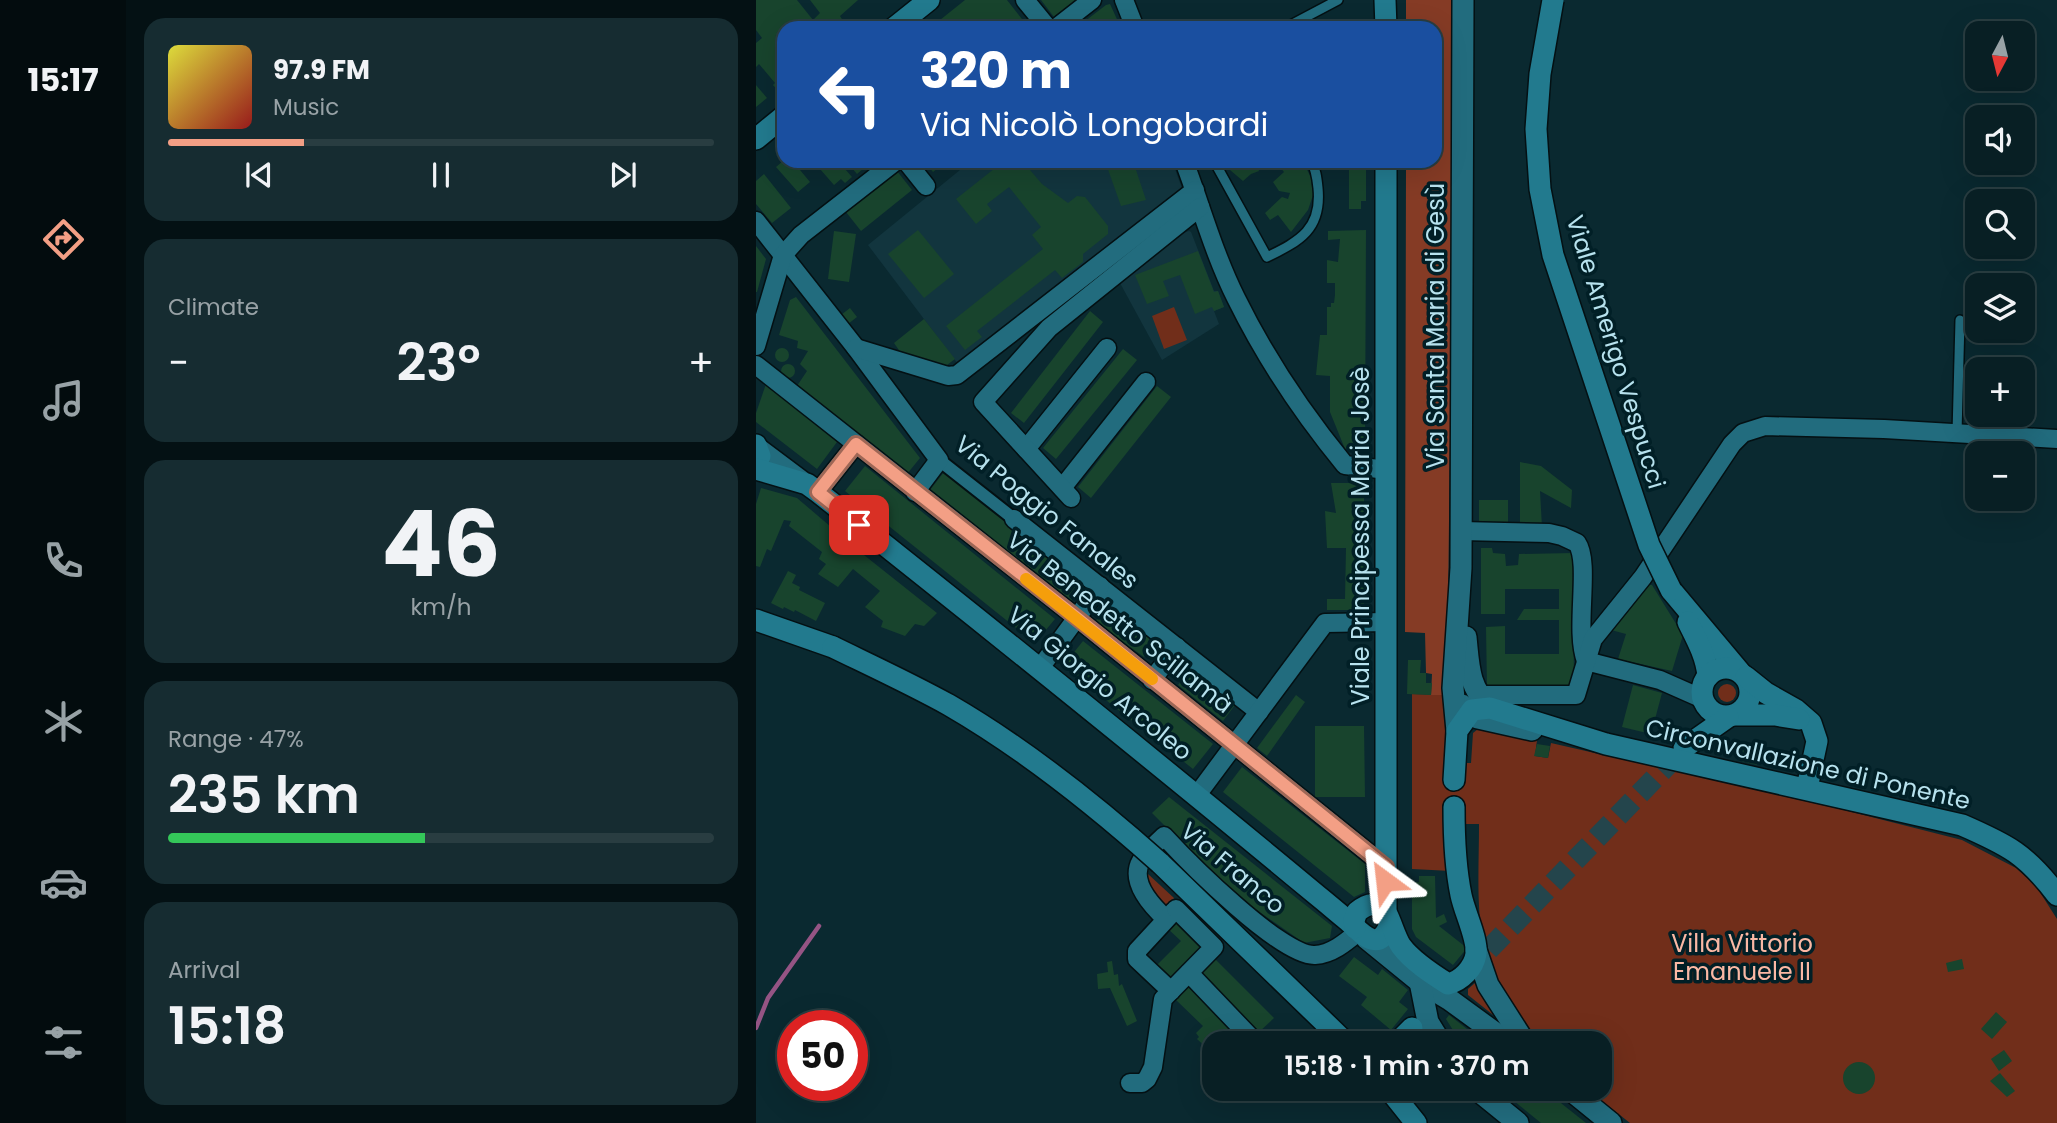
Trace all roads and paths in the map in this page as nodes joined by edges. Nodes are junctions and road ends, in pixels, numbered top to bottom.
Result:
1 (929, 0) edge
2 (1026, 0) edge
3 (1092, 0) edge
4 (1124, 0) edge
5 (1338, 0) edge
6 (1385, 0) edge
7 (1553, 0) edge
8 (1464, 2) edge
9 (903, 21) edge
10 (1042, 21) edge
11 (1065, 21) edge
12 (1132, 21) edge
13 (1298, 21) edge
14 (1385, 21) edge
15 (777, 122) edge
16 (756, 139) edge
17 (887, 168) edge
18 (912, 168) edge
19 (1186, 168) edge
20 (1218, 168) edge
21 (1314, 168) edge
22 (1386, 168) edge
23 (926, 186) dead end
24 (1197, 199) junction
25 (756, 221) edge
26 (783, 255) junction
27 (760, 320) edge
28 (1960, 320) dead end
29 (756, 346) edge
30 (856, 348) junction
31 (1107, 348) dead end
32 (756, 365) edge
33 (1146, 382) dead end
34 (1957, 433) junction
35 (2057, 439) edge
36 (856, 444) junction
37 (1026, 449) junction
38 (757, 460) edge
39 (939, 460) junction
40 (1387, 470) junction
41 (813, 488) junction
42 (915, 492) junction
43 (1014, 519) joint
44 (1461, 531) junction
45 (1461, 568) junction
46 (1100, 586) junction
47 (1077, 618) junction
48 (756, 620) edge
49 (1387, 622) junction
50 (1701, 635) junction
51 (1177, 648) junction
52 (1586, 661) junction
53 (1040, 668) junction
54 (1742, 674) junction
55 (1152, 680) junction
56 (1705, 690) junction
57 (1259, 712) junction
58 (1474, 712) junction
59 (1732, 716) junction
60 (1811, 723) junction
61 (1234, 744) junction
62 (1454, 780) dead end
63 (1807, 788) junction
64 (1197, 795) junction
65 (1454, 807) dead end
66 (1386, 867) junction
67 (1191, 893) junction
68 (2057, 895) edge
69 (1171, 914) junction
70 (1388, 917) junction
71 (1360, 933) junction
72 (1476, 950) junction
73 (1189, 973) junction
74 (1420, 982) junction
75 (1171, 991) junction
76 (1449, 992) junction
77 (1245, 1031) edge
78 (1334, 1031) edge
79 (1434, 1031) edge
80 (1438, 1031) edge
81 (1495, 1031) edge
82 (1517, 1031) edge
83 (1130, 1083) dead end
84 (1398, 1101) edge
85 (1484, 1101) edge
86 (1490, 1101) edge
87 (1584, 1101) edge
88 (1416, 1123) edge
89 (1499, 1123) edge
90 (1518, 1123) edge
91 (1611, 1123) edge

1 - 9 main road
2 - 10 street
3 - 11 street
4 - 12 street
5 - 13 lane
6 - 14 main road
7 - 50 main road, Viale Amerigo Vespucci, bridge
8 - 44 street, Via Santa Maria di Gesù
15 - 16 main road
17 - 26 street
18 - 23 street
19 - 24 street
20 - 21 lane
22 - 40 main road, Viale Principessa Maria Josè
24 - 30 street
24 - 37 street
24 - 40 street
25 - 26 street, Via Poggio Fanales
26 - 27 street
26 - 30 street, Via Poggio Fanales
27 - 29 street
28 - 34 lane
30 - 39 street, Via Poggio Fanales
31 - 37 street
32 - 36 street, Via Benedetto Scillamà
33 - 37 street
34 - 35 street
34 - 52 street
36 - 41 street
36 - 42 street, Via Benedetto Scillamà
38 - 41 main road, Via Giorgio Arcoleo
39 - 42 street
39 - 43 street, Via Poggio Fanales
40 - 49 main road, Viale Principessa Maria Josè
41 - 53 main road, Via Giorgio Arcoleo
42 - 47 street, Via Benedetto Scillamà
43 - 46 street, Via Poggio Fanales
44 - 45 street, Via Santa Maria di Gesù
44 - 52 street
45 - 58 street
45 - 58 street
46 - 47 street
46 - 51 street, Via Poggio Fanales
47 - 53 street
47 - 55 street, Via Benedetto Scillamà
48 - 67 main road, bridge
49 - 57 street
49 - 66 main road, Viale Principessa Maria Josè
50 - 54 main road
50 - 56 main road
51 - 55 street
51 - 57 street, Via Poggio Fanales
52 - 56 street
52 - 58 street
53 - 64 main road, Via Giorgio Arcoleo
54 - 56 main road
54 - 59 main road
54 - 60 main road
55 - 61 street, Via Benedetto Scillamà
56 - 59 main road
56 - 59 main road
57 - 61 street
58 - 62 main road
58 - 63 main road, Circonvallazione di Ponente
59 - 60 main road
60 - 63 main road
61 - 64 street
61 - 66 street, Via Benedetto Scillamà
63 - 68 main road, Circonvallazione di Ponente
64 - 71 main road, Via Giorgio Arcoleo
65 - 72 main road
66 - 70 main road, Viale Principessa Maria Josè
67 - 69 street
67 - 78 main road
69 - 71 street, Via Franco
69 - 73 street
69 - 75 street
70 - 71 main road
70 - 71 main road
70 - 76 main road
71 - 74 street
72 - 76 main road
72 - 82 street
73 - 75 street
73 - 77 street
74 - 76 street
74 - 79 street
75 - 83 street
76 - 80 street
76 - 81 street
84 - 88 main road
85 - 89 street
86 - 90 street
87 - 91 street

